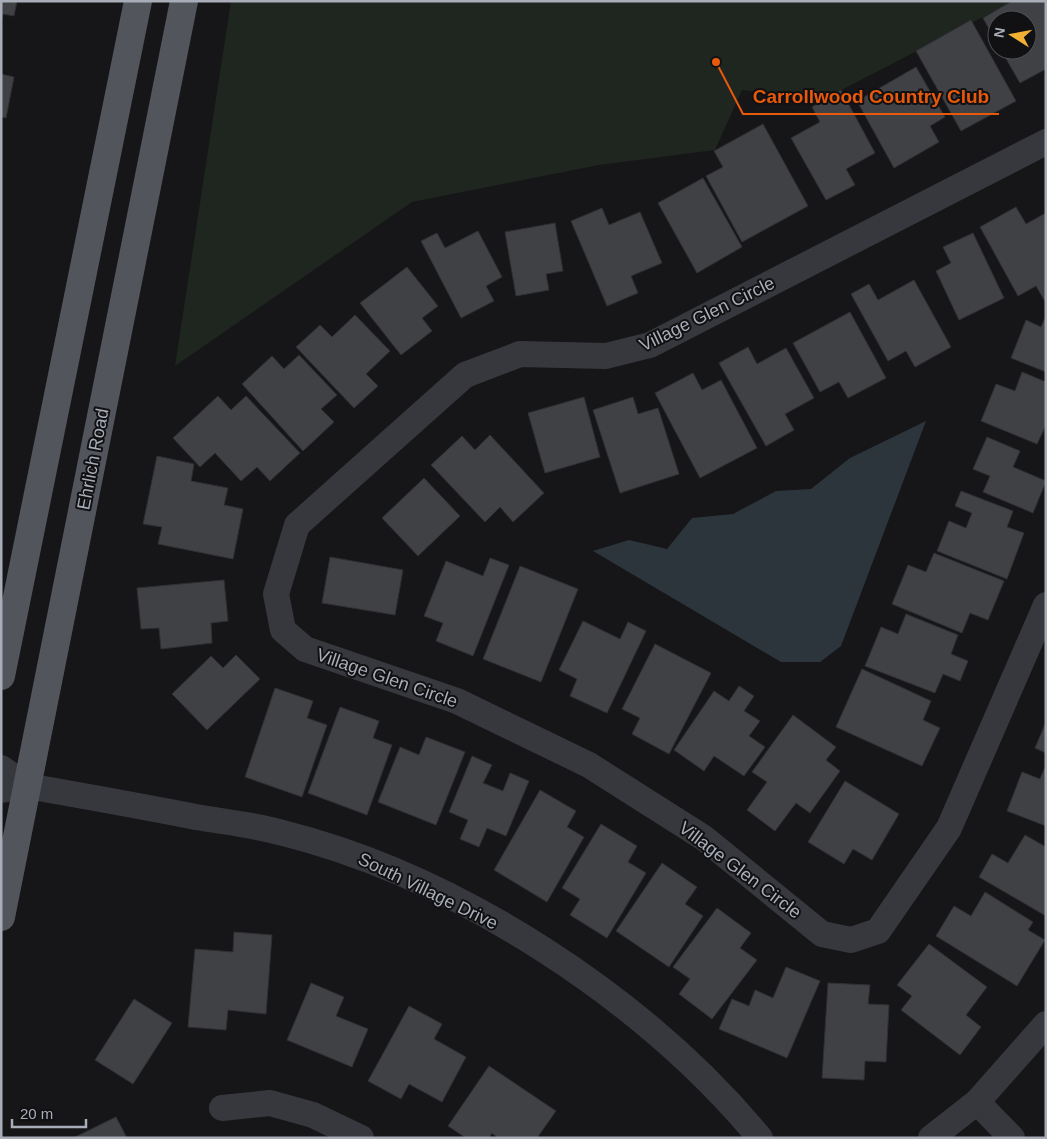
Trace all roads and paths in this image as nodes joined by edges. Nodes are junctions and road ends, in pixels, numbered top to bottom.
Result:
1 (138, 1) edge
2 (184, 1) edge
3 (1046, 142) edge
4 (1046, 605) edge
5 (1, 676) edge
6 (1, 768) edge
7 (14, 788) edge
8 (1, 917) edge
9 (1046, 1024) edge
10 (978, 1102) junction
11 (222, 1108) dead end
12 (361, 1138) edge
13 (760, 1138) edge
14 (931, 1138) edge
15 (1012, 1138) edge

1 - 5 main road
2 - 7 main road, Ehrlich Road
3 - 4 street, Village Glen Circle
6 - 7 street
7 - 8 main road, Ehrlich Road
7 - 13 street, South Village Drive
9 - 10 street
10 - 14 street
10 - 15 street
11 - 12 street

